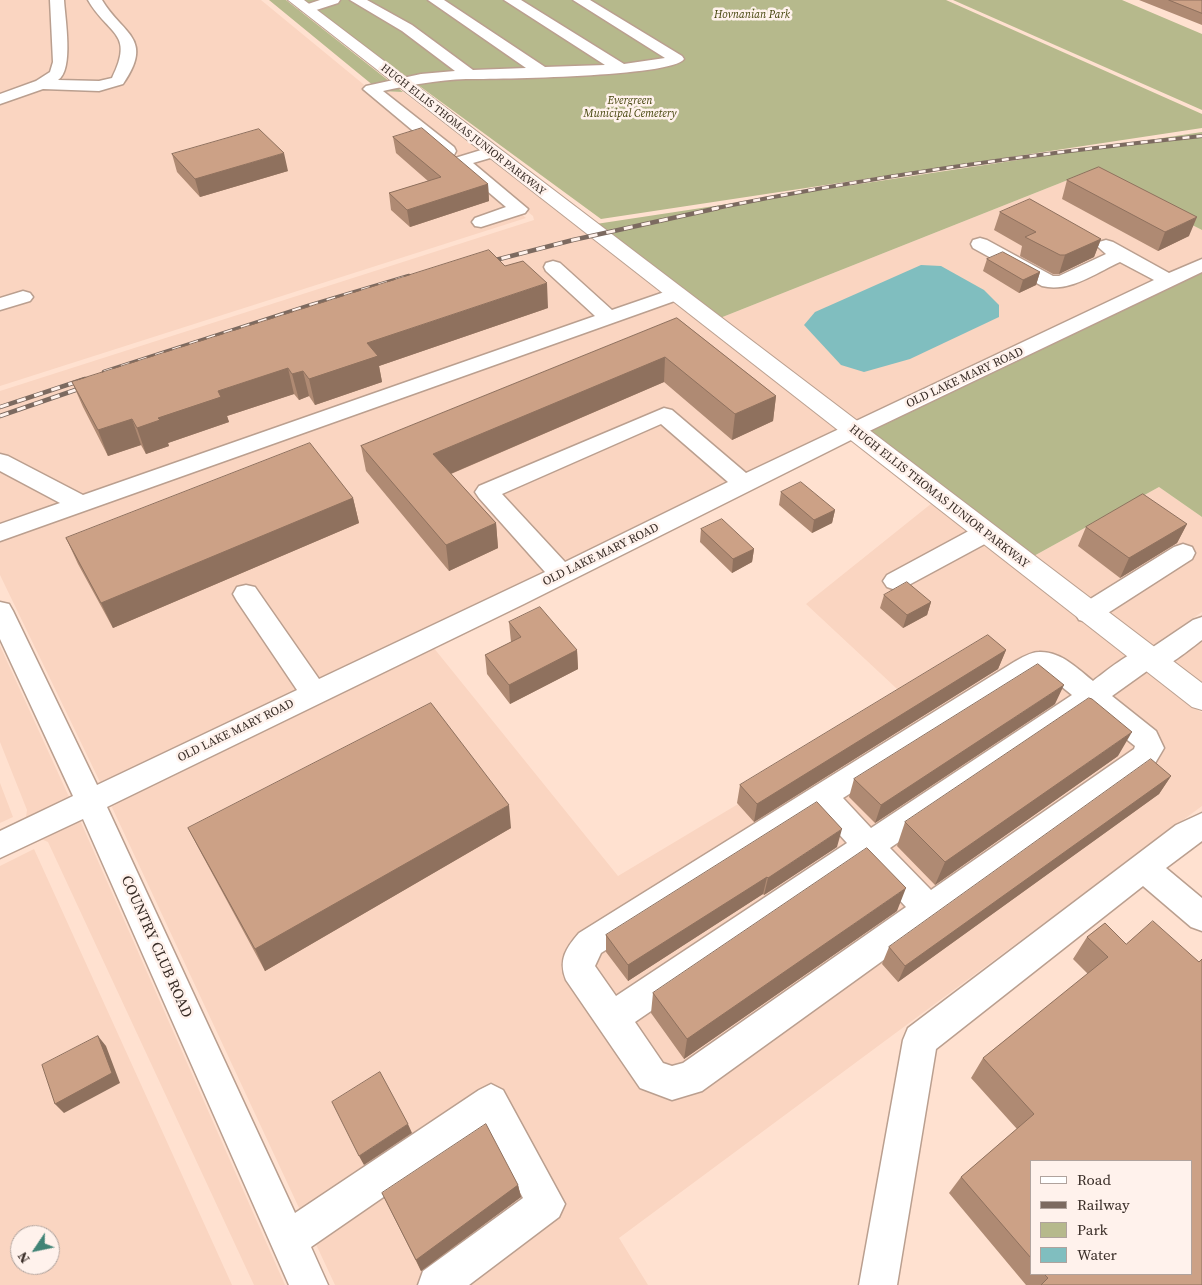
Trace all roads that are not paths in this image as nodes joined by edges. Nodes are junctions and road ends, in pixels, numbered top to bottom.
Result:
1 (57, 0) edge
2 (95, 0) edge
3 (333, 0) edge
4 (357, 0) edge
5 (434, 0) edge
6 (511, 0) edge
7 (580, 0) edge
8 (301, 5) edge
9 (620, 68) junction
10 (543, 73) junction
11 (470, 75) junction
12 (400, 81) junction
13 (41, 84) junction
14 (0, 99) edge
15 (460, 128) junction
16 (431, 137) junction
17 (491, 152) junction
18 (461, 162) junction
19 (481, 222) dead end
20 (1087, 236) edge
21 (980, 244) dead end
22 (1121, 254) junction
23 (1202, 265) edge
24 (553, 267) dead end
25 (1169, 281) junction
26 (676, 294) junction
27 (23, 297) dead end
28 (0, 304) edge
29 (609, 318) junction
30 (853, 430) junction
31 (0, 461) edge
32 (744, 484) junction
33 (81, 504) junction
34 (985, 532) junction
35 (0, 533) edge
36 (1182, 553) dead end
37 (561, 574) junction
38 (896, 581) dead end
39 (246, 594) dead end
40 (0, 611) edge
41 (1088, 613) junction
42 (1202, 627) edge
43 (1148, 660) junction
44 (314, 693) junction
45 (1092, 696) junction
46 (1202, 699) edge
47 (822, 796) junction
48 (90, 801) junction
49 (1202, 826) edge
50 (0, 845) edge
51 (869, 845) junction
52 (1143, 868) junction
53 (929, 910) junction
54 (1202, 917) edge
55 (612, 1018) junction
56 (288, 1240) junction
57 (309, 1285) edge
58 (437, 1285) edge
59 (878, 1285) edge

1 - 13 street
2 - 13 street
3 - 8 street
4 - 11 street
5 - 10 street
6 - 9 street
7 - 9 street
8 - 12 main road, HUGH ELLIS THOMAS JUNIOR PARKWAY
9 - 10 street
10 - 11 street
11 - 12 street
12 - 15 main road, HUGH ELLIS THOMAS JUNIOR PARKWAY
12 - 16 street
13 - 14 street
15 - 16 street
15 - 17 main road, HUGH ELLIS THOMAS JUNIOR PARKWAY
16 - 18 street
17 - 18 street
17 - 26 main road, HUGH ELLIS THOMAS JUNIOR PARKWAY
18 - 19 street
20 - 22 street
21 - 22 street
22 - 25 street
23 - 25 street, OLD LAKE MARY ROAD
24 - 29 street
25 - 30 street, OLD LAKE MARY ROAD
26 - 29 street
26 - 30 main road, HUGH ELLIS THOMAS JUNIOR PARKWAY
27 - 28 street
29 - 33 street
30 - 32 street, OLD LAKE MARY ROAD
30 - 34 main road, HUGH ELLIS THOMAS JUNIOR PARKWAY
31 - 33 street
32 - 37 street, OLD LAKE MARY ROAD
32 - 37 street
33 - 35 street
34 - 38 street
34 - 41 main road, HUGH ELLIS THOMAS JUNIOR PARKWAY
36 - 41 street
37 - 44 street, OLD LAKE MARY ROAD
39 - 44 street
40 - 48 street, COUNTRY CLUB ROAD
41 - 43 main road, HUGH ELLIS THOMAS JUNIOR PARKWAY
42 - 43 street
43 - 45 street
43 - 46 main road, HUGH ELLIS THOMAS JUNIOR PARKWAY
44 - 48 street, OLD LAKE MARY ROAD
45 - 47 street
45 - 51 street
45 - 53 street
47 - 51 street
47 - 55 street
48 - 50 street, OLD LAKE MARY ROAD
48 - 56 street, COUNTRY CLUB ROAD
49 - 52 street
51 - 53 street
51 - 55 street
52 - 54 street
52 - 59 street
53 - 55 street
56 - 57 street, COUNTRY CLUB ROAD
56 - 58 street

